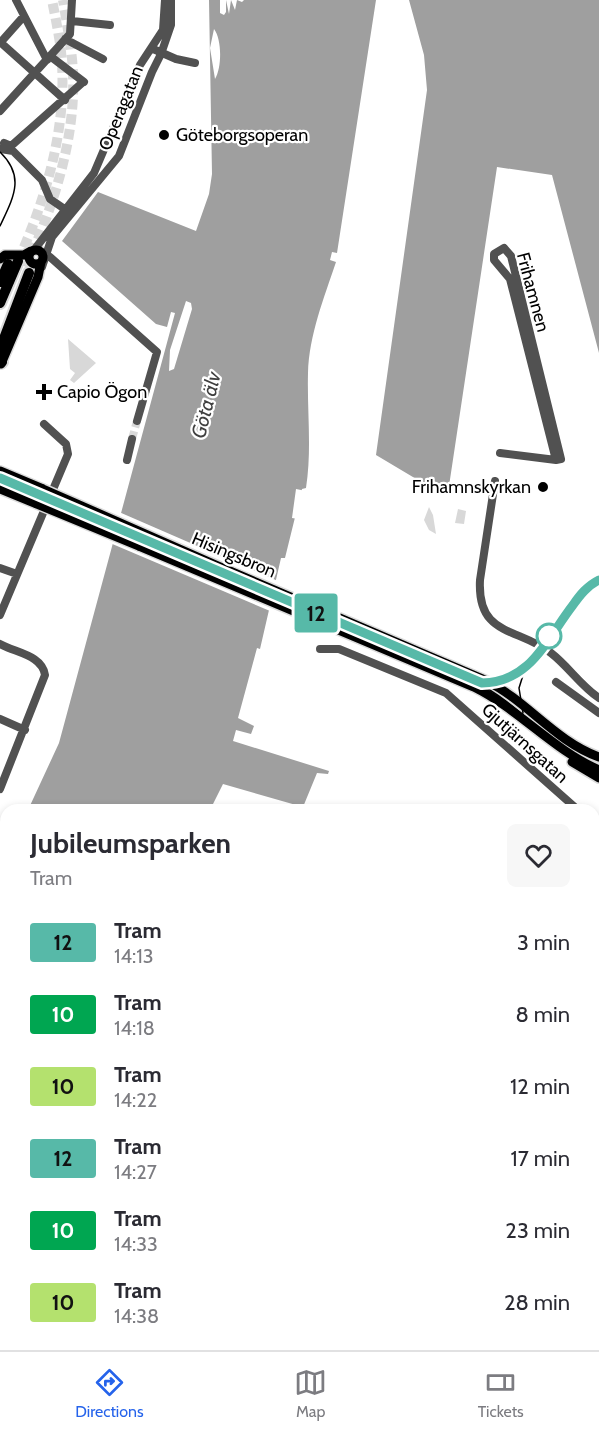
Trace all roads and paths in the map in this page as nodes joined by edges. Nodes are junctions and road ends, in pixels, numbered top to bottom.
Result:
1 (16, 0) edge
2 (72, 0) edge
3 (165, 0) edge
4 (171, 0) edge
5 (24, 16) junction
6 (72, 21) junction
7 (110, 25) dead end
8 (65, 39) junction
9 (0, 43) edge
10 (151, 48) junction
11 (161, 54) junction
12 (48, 58) junction
13 (103, 59) dead end
14 (195, 63) dead end
15 (35, 73) junction
16 (63, 98) junction
17 (0, 111) edge
18 (8, 147) edge
19 (64, 209) junction
20 (33, 251) junction
21 (50, 257) dead end
22 (19, 265) edge
23 (0, 282) edge
24 (0, 303) edge
25 (0, 329) edge
26 (0, 349) edge
27 (1, 362) edge
28 (137, 421) tunnel mouth
29 (44, 424) dead end
30 (132, 439) tunnel mouth
31 (500, 453) dead end
32 (127, 460) dead end
33 (556, 460) junction
34 (0, 471) edge
35 (495, 481) dead end
36 (0, 489) edge
37 (0, 568) edge
38 (17, 574) junction
39 (0, 615) edge
40 (0, 644) edge
41 (320, 649) dead end
42 (556, 682) dead end
43 (599, 698) edge
44 (526, 705) junction
45 (599, 713) edge
46 (0, 719) edge
47 (25, 730) junction
48 (558, 747) junction
49 (599, 751) edge
50 (599, 757) edge
51 (599, 770) edge
52 (599, 778) edge
53 (0, 789) edge
54 (571, 804) edge

1 - 5 street
2 - 6 street
3 - 10 street, Operagatan
4 - 11 street, Operagatan
5 - 9 street
5 - 12 street
6 - 7 street
6 - 8 street
8 - 12 street
8 - 13 street
9 - 15 street
10 - 11 street
10 - 19 street, Operagatan
11 - 14 street
11 - 19 street, Operagatan
12 - 15 street
12 - 16 street
15 - 16 street
15 - 17 street
16 - 18 street
18 - 19 street
19 - 20 street, Operagatan
19 - 22 street
19 - 22 street, Operagatan
20 - 22 main road
20 - 22 main road
21 - 28 street
22 - 23 highway
22 - 24 highway
22 - 25 highway
22 - 26 highway
22 - 27 main road
29 - 38 street
30 - 32 street
31 - 33 street
33 - 33 street, Frihamnen
34 - 44 main road, Hisingsbron, bridge
35 - 43 street
36 - 48 main road, Hisingsbron, bridge
37 - 38 street
38 - 39 street
40 - 47 street
41 - 54 street, Gjutjärnsgatan
42 - 45 street
44 - 49 main road
44 - 50 main road
46 - 47 street
47 - 53 street
48 - 51 main road
48 - 52 main road

